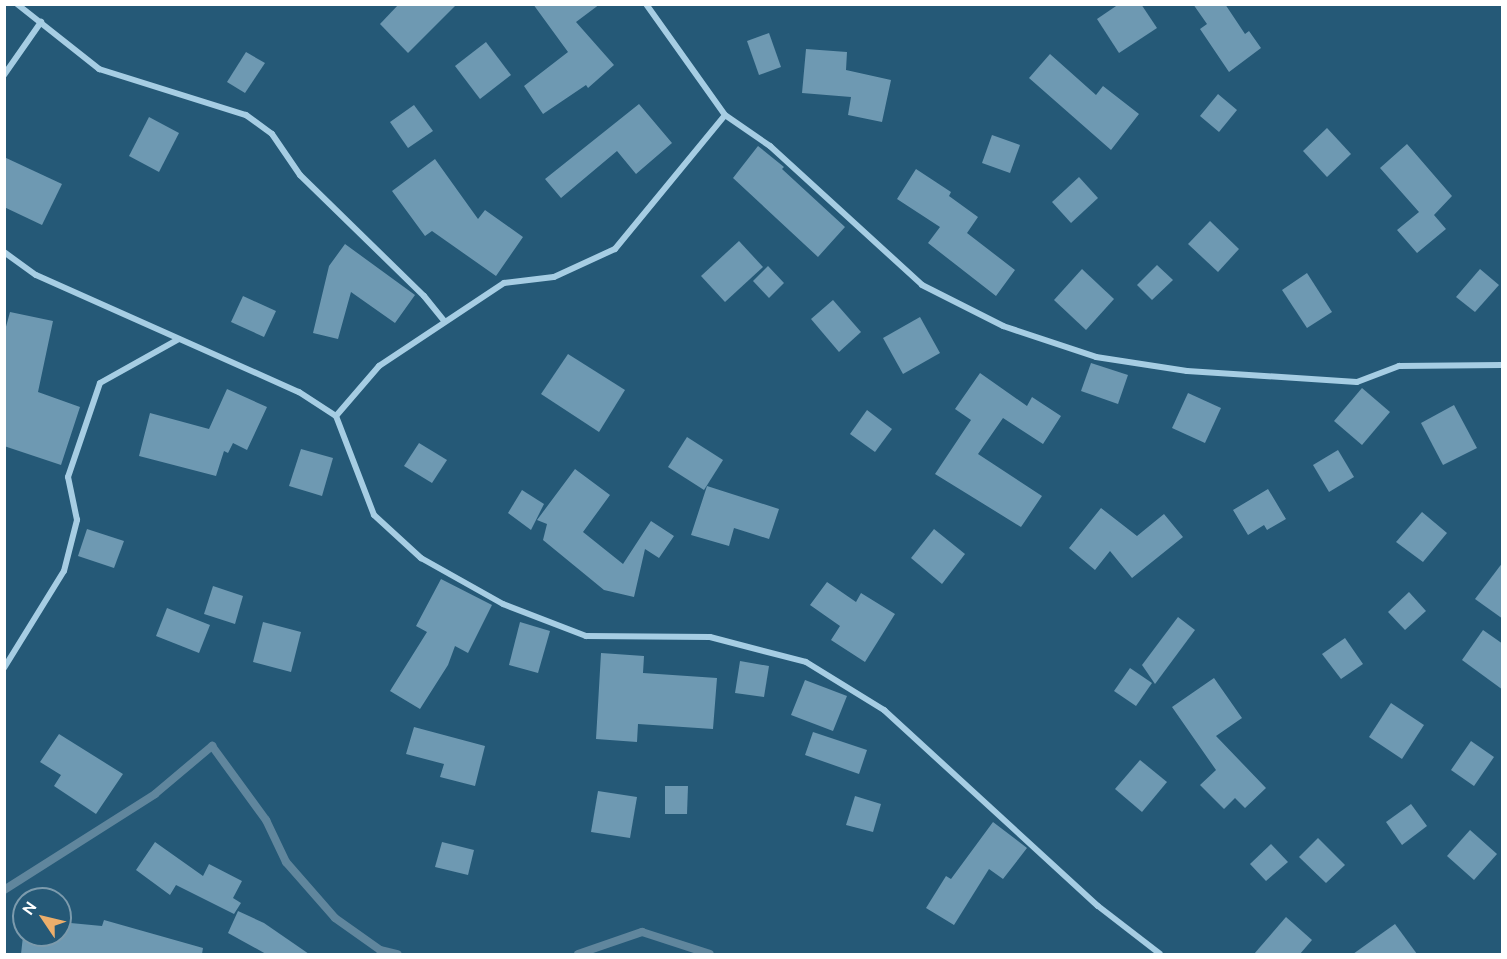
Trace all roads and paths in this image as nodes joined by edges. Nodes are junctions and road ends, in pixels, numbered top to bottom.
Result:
1 (16, 4) edge
2 (646, 4) edge
3 (41, 22) junction
4 (4, 75) edge
5 (725, 115) junction
6 (4, 252) edge
7 (444, 321) junction
8 (179, 339) junction
9 (1502, 365) edge
10 (336, 416) junction
11 (4, 668) edge
12 (1160, 954) edge

1 - 3 street
2 - 5 street
3 - 4 street
3 - 7 street
5 - 7 street
5 - 9 street
6 - 8 street
7 - 10 street
8 - 10 street
8 - 11 street
10 - 12 street

